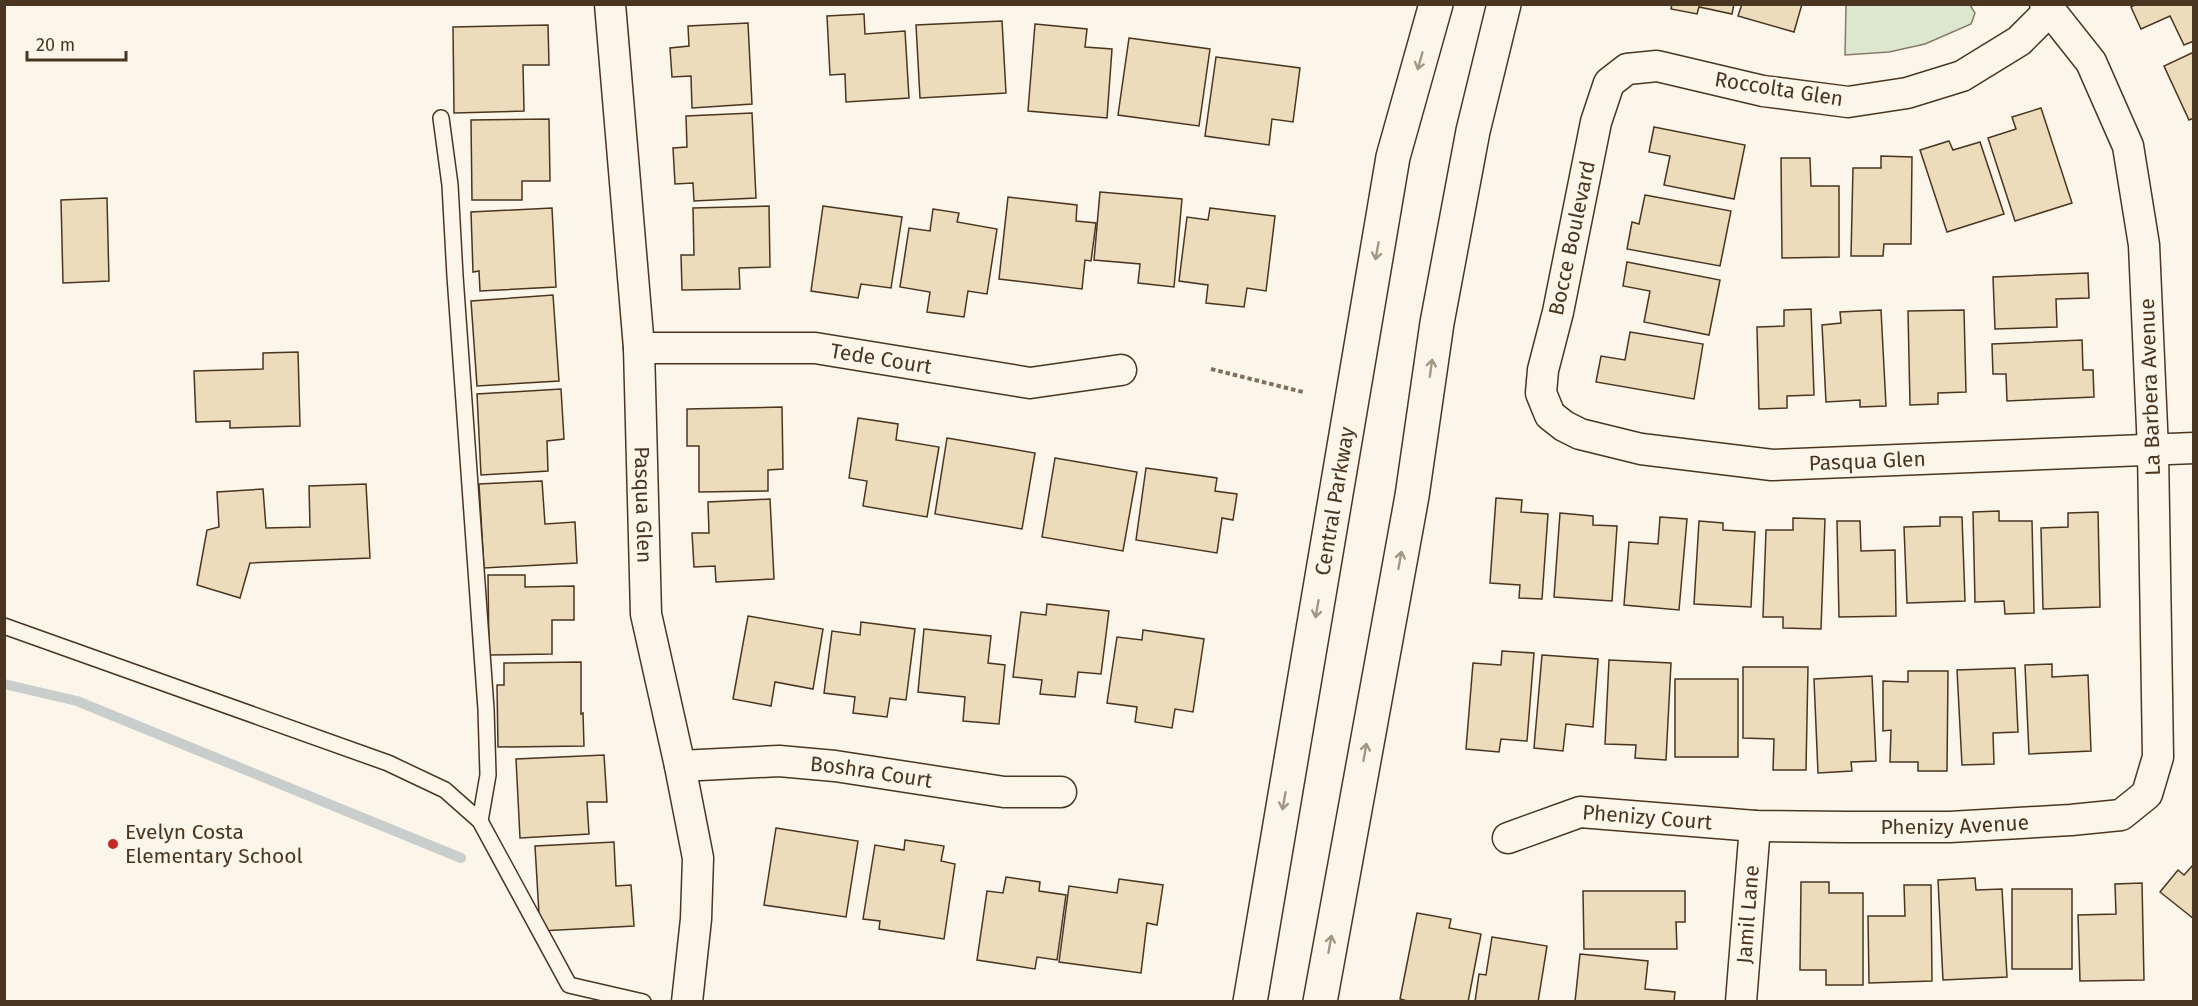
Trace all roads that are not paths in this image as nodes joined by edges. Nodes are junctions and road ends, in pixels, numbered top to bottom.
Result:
1 (610, 4) edge
2 (1436, 4) edge
3 (1504, 4) edge
4 (2048, 8) edge
5 (1627, 69) joint
6 (441, 118) dead end
7 (639, 348) junction
8 (1121, 370) dead end
9 (1550, 415) joint
10 (2193, 448) edge
11 (2153, 450) junction
12 (4, 626) edge
13 (680, 766) junction
14 (1061, 792) dead end
15 (2147, 794) joint
16 (480, 821) junction
17 (1755, 826) junction
18 (1508, 838) dead end
19 (643, 1002) edge
20 (687, 1002) edge
21 (1250, 1002) edge
22 (1320, 1002) edge
23 (1741, 1002) edge

1 - 7 street, Pasqua Glen
2 -> 21 main road, Central Parkway
22 -> 3 main road
4 - 5 street, Roccolta Glen
4 - 11 street, La Barbera Avenue
5 - 9 street, Bocce Boulevard
6 - 16 lane
7 - 8 street, Tede Court
7 - 13 street, Pasqua Glen
9 - 11 street, Pasqua Glen
10 - 11 street, Pasqua Glen
11 - 15 street, La Barbera Avenue
12 - 16 lane
13 - 14 street, Boshra Court
13 - 20 street, Pasqua Glen
15 - 17 street, Phenizy Avenue
16 - 19 lane
17 - 18 street, Phenizy Court
17 - 23 street, Jamil Lane

